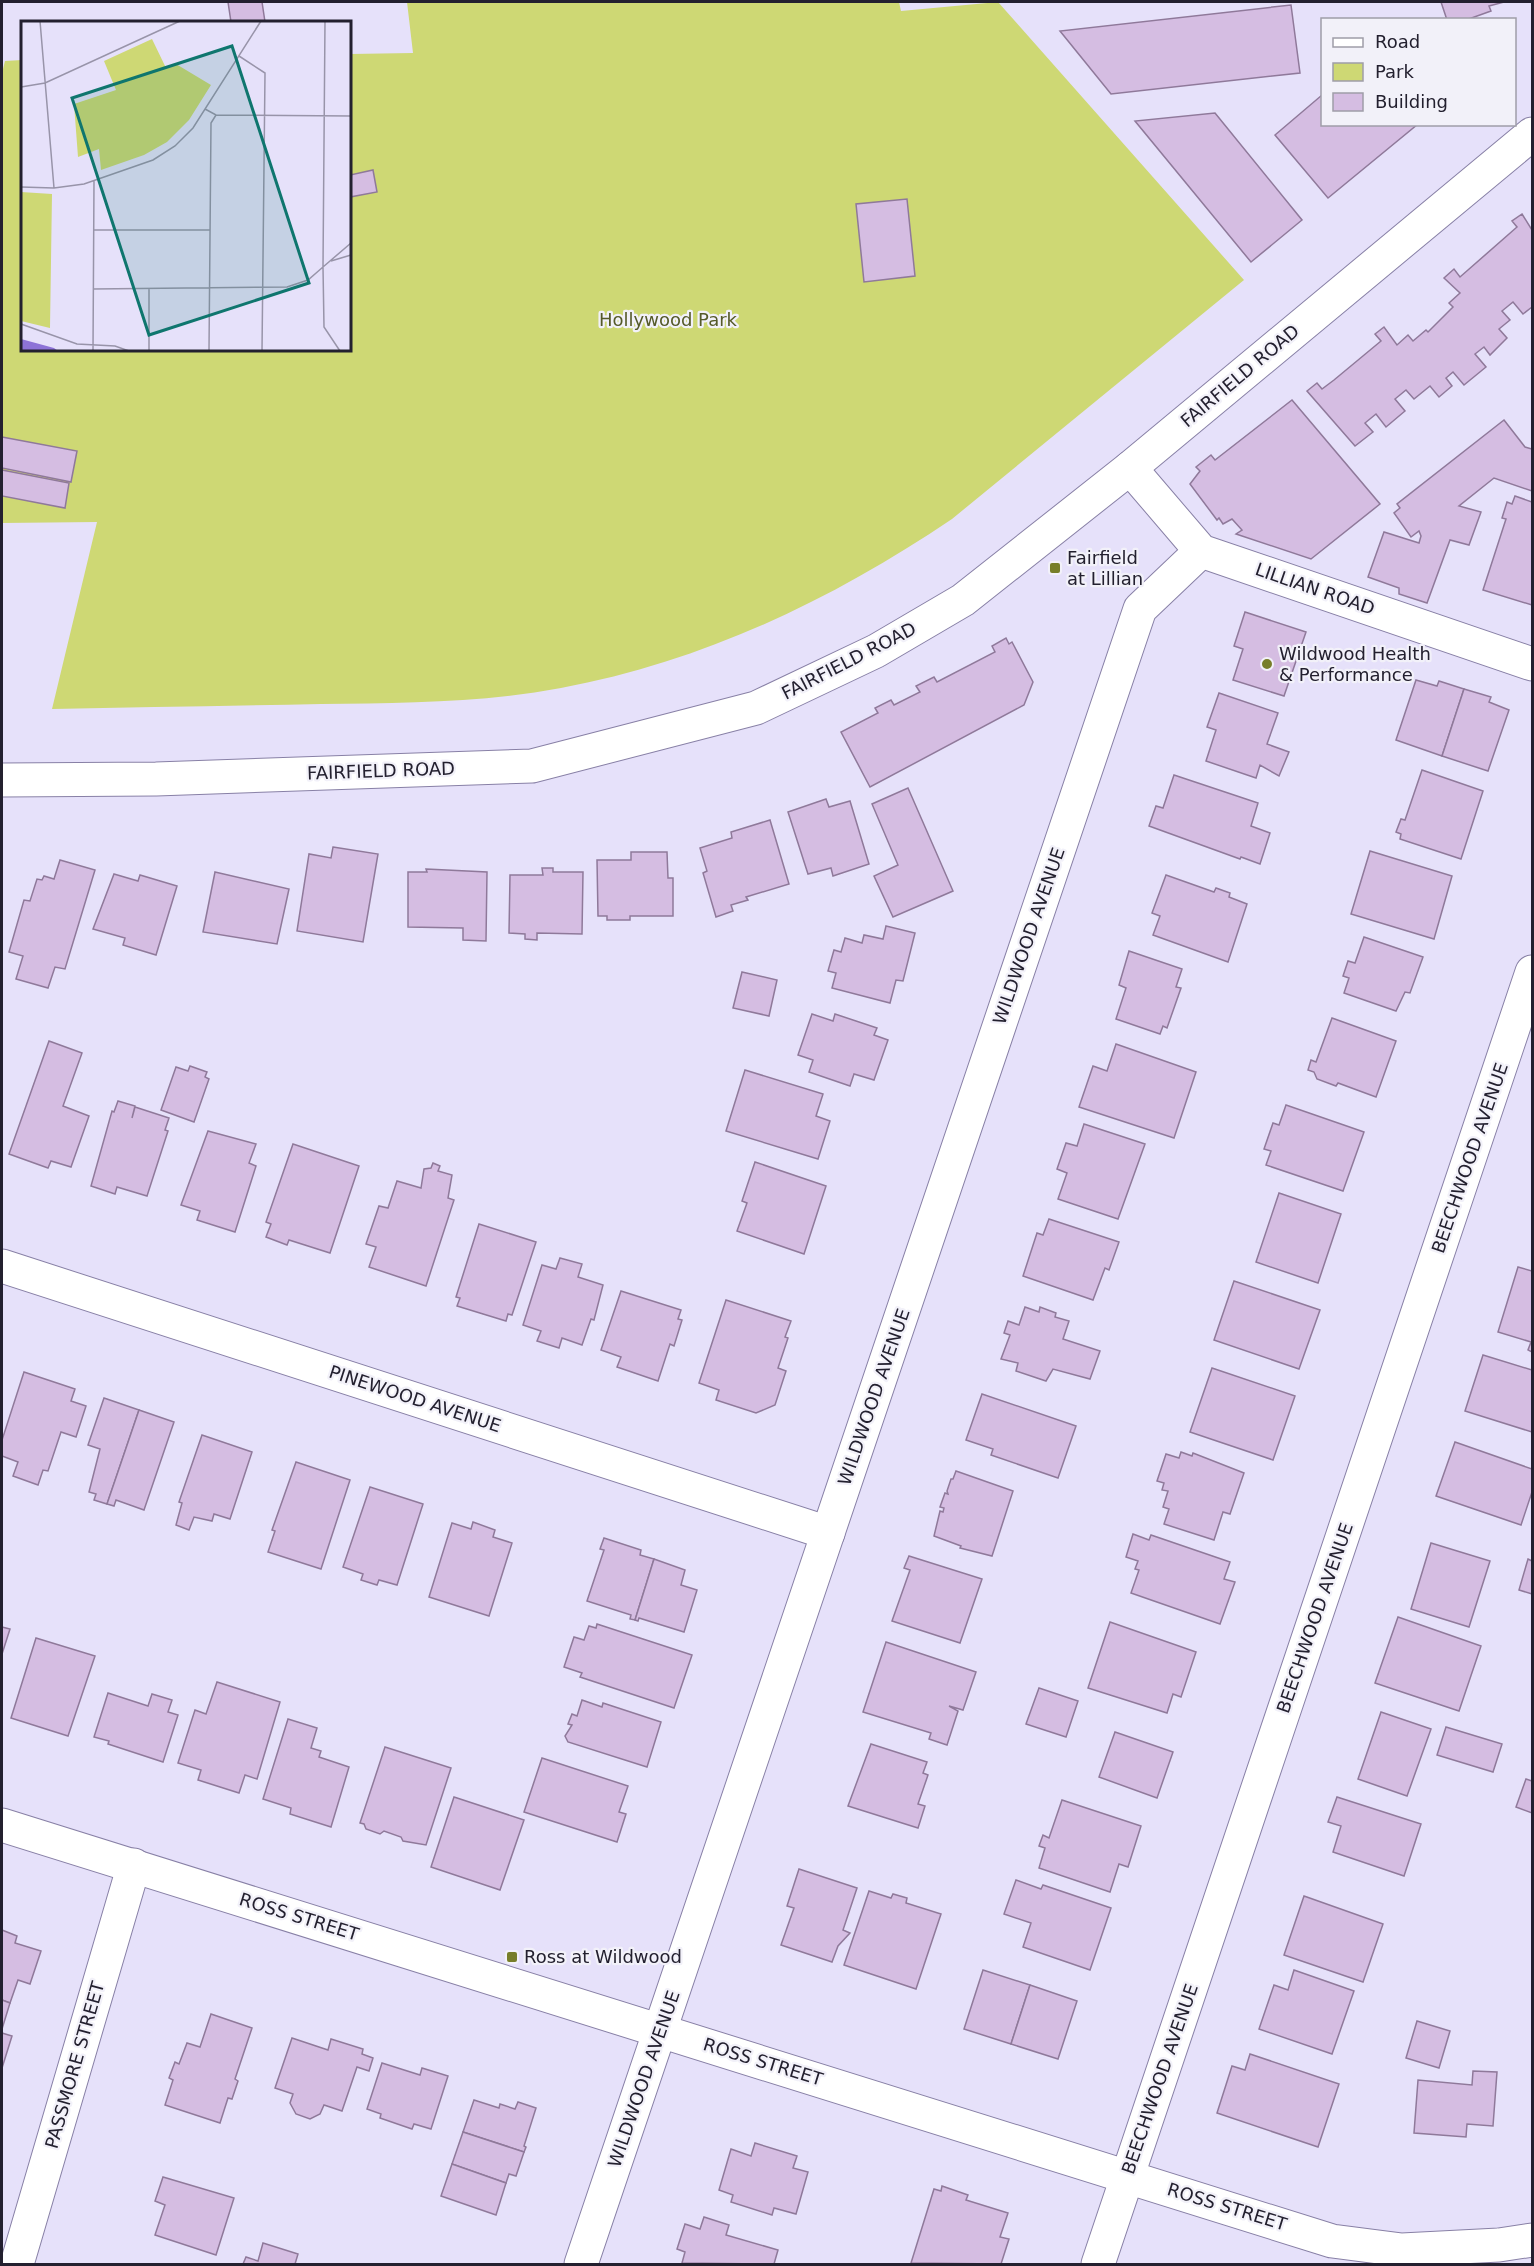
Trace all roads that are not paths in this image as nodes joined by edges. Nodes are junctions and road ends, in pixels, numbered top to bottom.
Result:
1 (1533, 134) edge
2 (1130, 468) junction
3 (1201, 550) junction
4 (1533, 664) edge
5 (2, 780) edge
6 (1533, 972) edge
7 (2, 1266) edge
8 (828, 1533) junction
9 (2, 1825) edge
10 (134, 1865) junction
11 (660, 2030) junction
12 (1128, 2176) junction
13 (1533, 2240) edge
14 (16, 2265) edge
15 (581, 2265) edge
16 (1098, 2265) edge

1 - 2 street, FAIRFIELD ROAD
2 - 3 street
2 - 5 street, FAIRFIELD ROAD
3 - 4 street, LILLIAN ROAD
3 - 8 street, WILDWOOD AVENUE
6 - 12 street, BEECHWOOD AVENUE
7 - 8 street, PINEWOOD AVENUE
8 - 11 street, WILDWOOD AVENUE
9 - 10 street, ROSS STREET
10 - 11 street, ROSS STREET
10 - 14 street, PASSMORE STREET
11 - 12 street, ROSS STREET
11 - 15 street, WILDWOOD AVENUE
12 - 13 street, ROSS STREET
12 - 16 street, BEECHWOOD AVENUE

